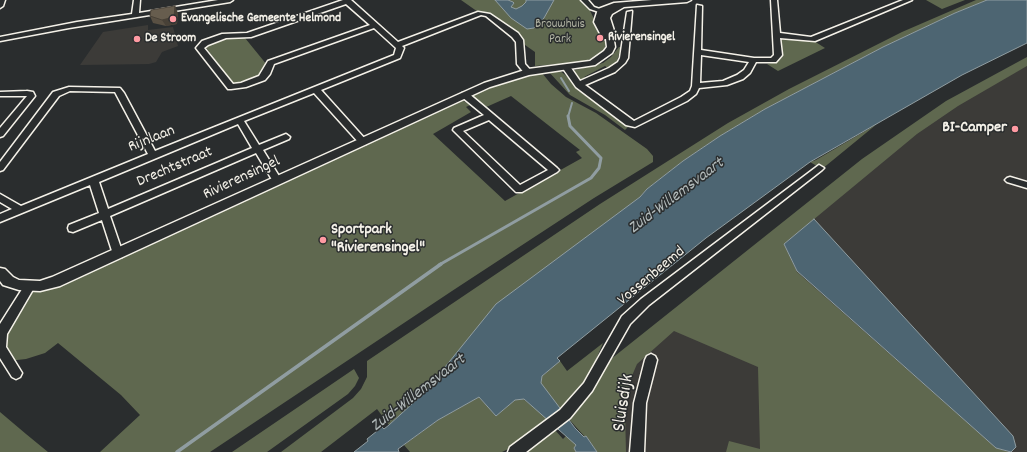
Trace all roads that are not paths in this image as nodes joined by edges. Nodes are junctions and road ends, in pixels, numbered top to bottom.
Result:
1 (2, 0) edge
2 (137, 0) edge
3 (230, 0) edge
4 (584, 0) edge
5 (687, 0) edge
6 (774, 0) edge
7 (892, 0) edge
8 (909, 0) edge
9 (347, 1) edge
10 (183, 4) edge
11 (0, 6) edge
12 (700, 6) dead end
13 (605, 12) junction
14 (630, 12) dead end
15 (135, 15) junction
16 (375, 24) junction
17 (776, 35) junction
18 (798, 38) junction
19 (0, 39) edge
20 (397, 45) junction
21 (697, 52) junction
22 (754, 60) junction
23 (566, 67) junction
24 (528, 72) junction
25 (579, 85) junction
26 (696, 86) junction
27 (316, 90) junction
28 (0, 94) edge
29 (466, 95) junction
30 (490, 116) junction
31 (240, 121) junction
32 (0, 134) edge
33 (286, 137) dead end
34 (363, 142) junction
35 (256, 150) junction
36 (153, 156) junction
37 (0, 168) edge
38 (819, 168) dead end
39 (93, 179) junction
40 (1010, 180) dead end
41 (277, 181) junction
42 (1025, 184) edge
43 (0, 198) edge
44 (19, 209) junction
45 (105, 214) junction
46 (0, 218) edge
47 (73, 228) dead end
48 (118, 254) junction
49 (0, 273) edge
50 (30, 286) junction
51 (0, 348) edge
52 (651, 360) dead end
53 (16, 373) dead end
54 (515, 452) edge
55 (637, 452) edge

1 - 11 street
2 - 15 street
3 - 10 street
4 - 13 street
5 - 13 street
6 - 17 street
7 - 18 street
8 - 18 street
9 - 16 street
9 - 16 street
10 - 15 street
12 - 21 street
13 - 23 street, Rivierensingel
14 - 25 street
15 - 19 street
16 - 20 street
17 - 18 street
17 - 22 street
20 - 24 street
20 - 27 street, Rijnlaan
21 - 22 street
21 - 26 street
22 - 26 street
23 - 24 street, Rivierensingel
23 - 25 street
24 - 29 street, Rivierensingel
25 - 26 street
27 - 31 street, Rijnlaan
27 - 34 street
28 - 32 street
29 - 30 street
29 - 34 street, Rivierensingel
30 - 30 street
31 - 35 street
31 - 36 street, Rijnlaan
33 - 35 street, Drechtstraat
34 - 41 street, Rivierensingel
35 - 41 street
35 - 45 street, Drechtstraat
36 - 37 street
36 - 39 street, Rijnlaan
38 - 54 street, Vossenbeemd
39 - 44 street, Rijnlaan
39 - 45 street
40 - 42 street
41 - 48 street, Rivierensingel
43 - 44 street
44 - 46 street, Rijnlaan
45 - 47 street, Drechtstraat
45 - 48 street
48 - 50 street, Rivierensingel
49 - 50 street, Rivierensingel
50 - 51 street
51 - 53 street
52 - 55 street, Sluisdijk

